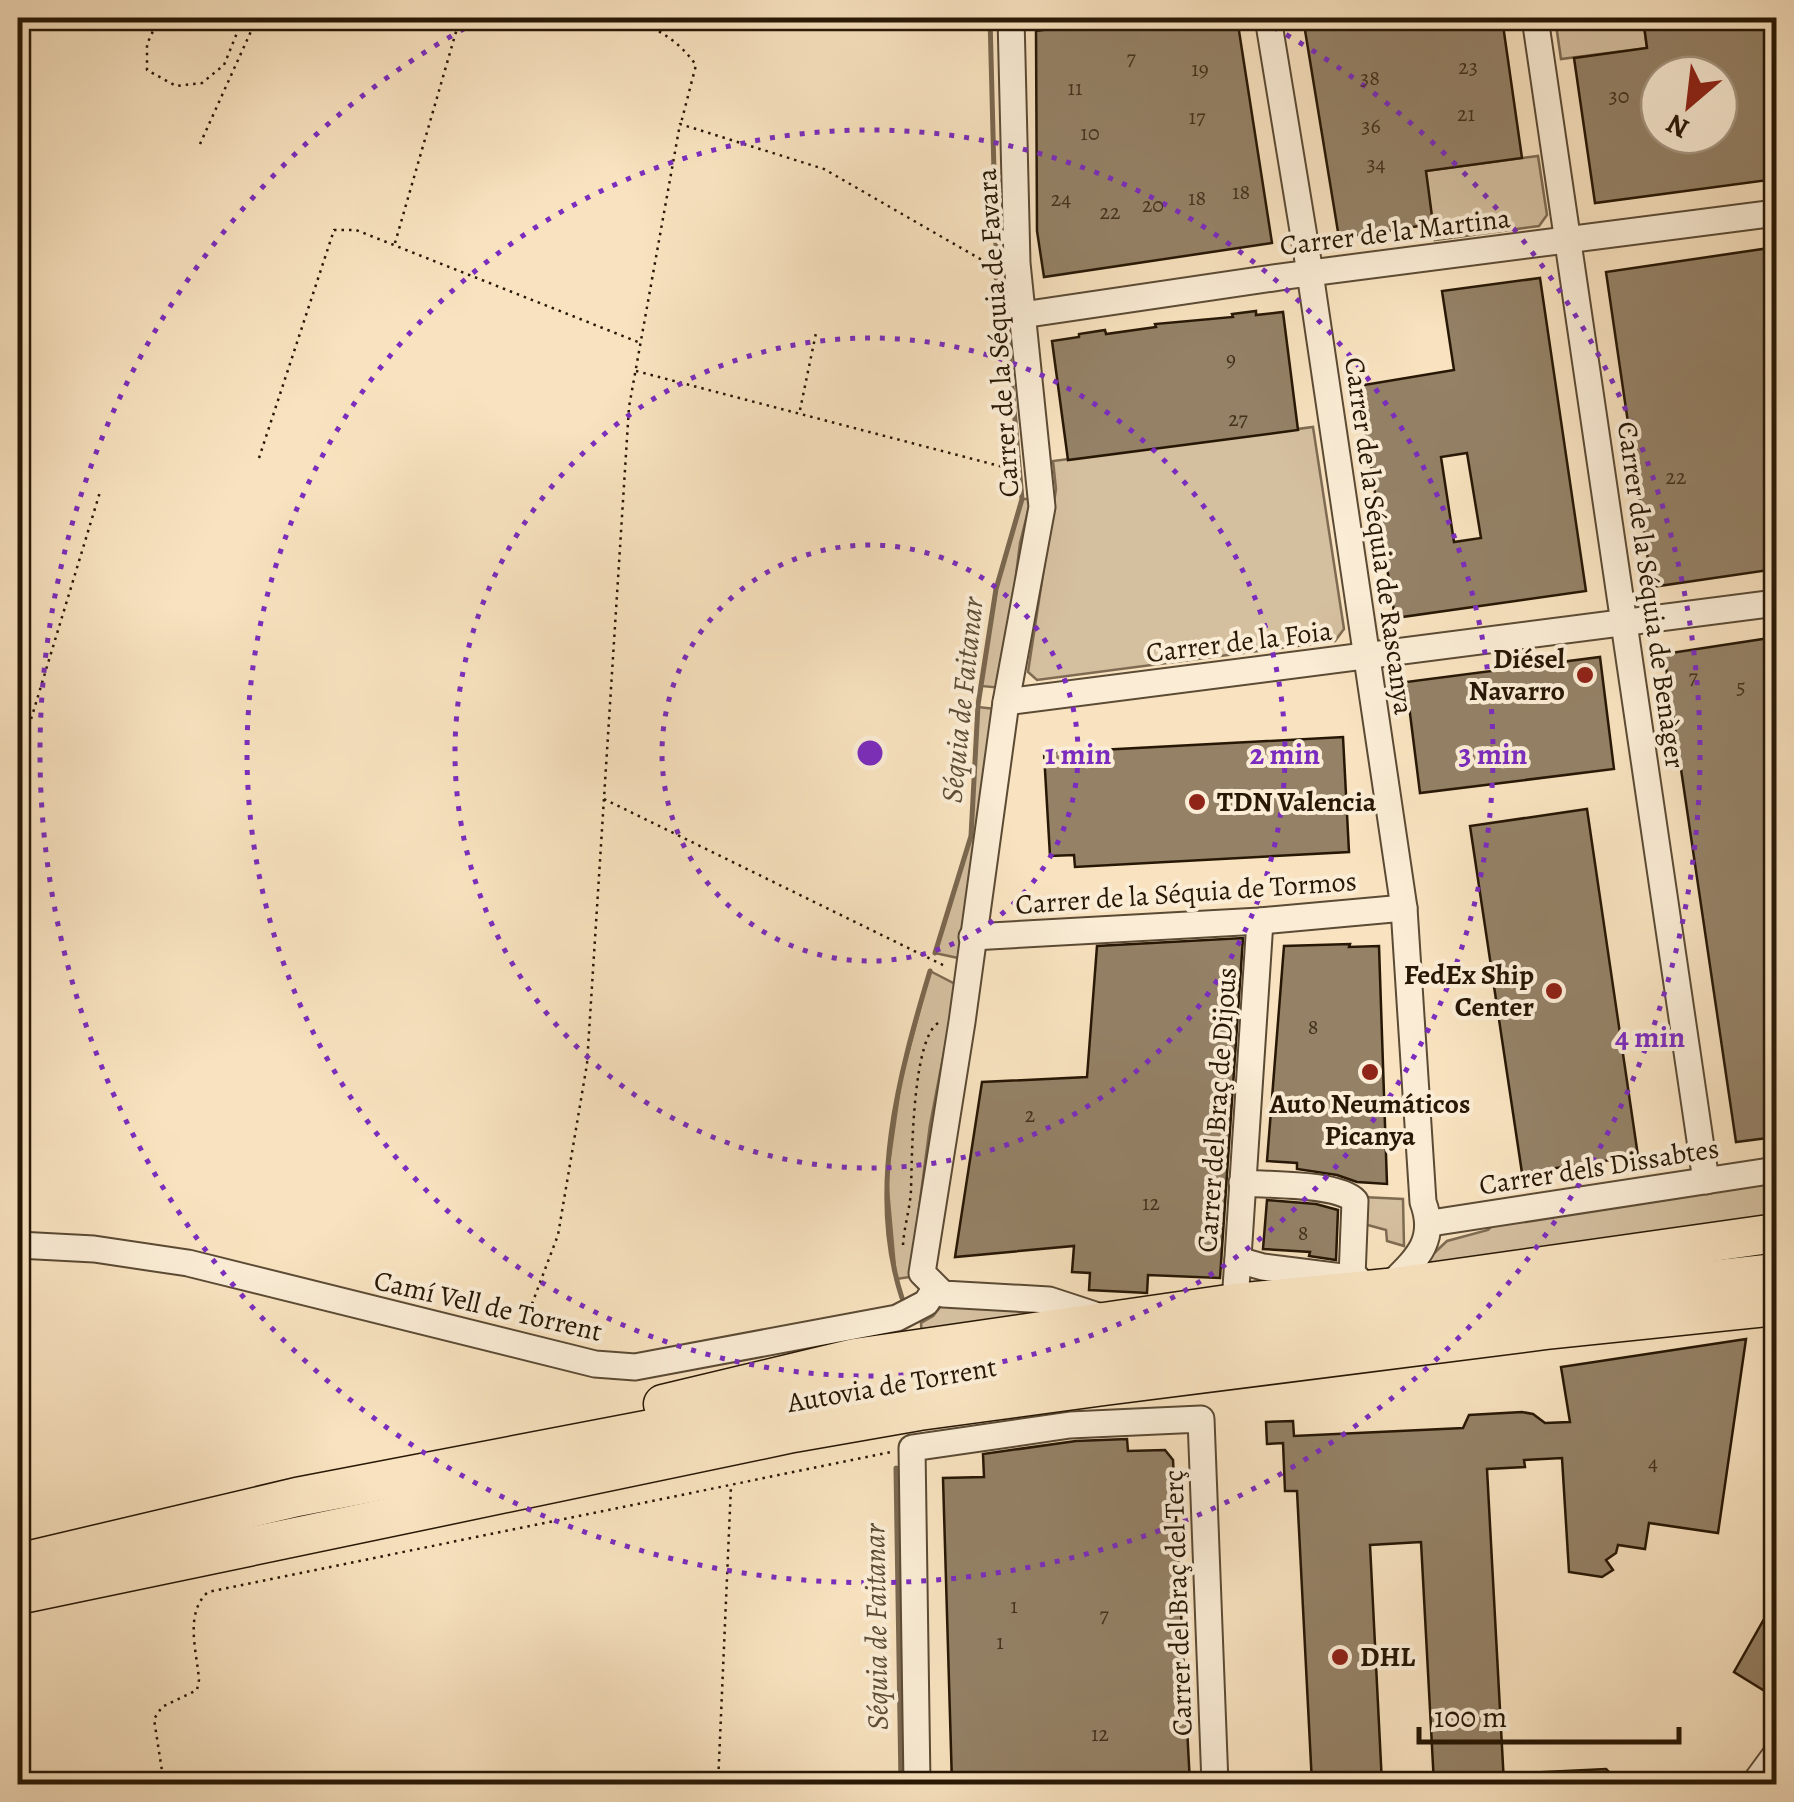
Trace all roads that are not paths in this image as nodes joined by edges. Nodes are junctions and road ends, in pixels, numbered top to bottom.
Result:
1 (1011, 18) edge
2 (1268, 18) edge
3 (1535, 18) edge
4 (1776, 214) edge
5 (1570, 240) junction
6 (1310, 273) junction
7 (1022, 315) junction
8 (1776, 603) edge
9 (1625, 623) junction
10 (1366, 656) junction
11 (1006, 702) junction
12 (1404, 908) junction
13 (1260, 920) junction
14 (972, 938) junction
15 (1776, 1170) edge
16 (1706, 1180) junction
17 (1242, 1183) junction
18 (1431, 1223) junction
19 (1776, 1233) edge
20 (18, 1245) edge
21 (1238, 1260) junction
22 (1776, 1273) edge
23 (1374, 1284) junction
24 (936, 1289) junction
25 (1235, 1303) junction
26 (1776, 1306) edge
27 (1116, 1322) junction
28 (1776, 1328) edge
29 (1104, 1386) junction
30 (297, 1498) junction
31 (18, 1563) edge
32 (18, 1595) edge
33 (1776, 1754) edge
34 (917, 1784) edge
35 (1215, 1784) edge
36 (1754, 1784) edge

1 - 7 street, Carrer de la Séquia de Favara
2 - 6 street, Carrer de la Séquia de Rascanya
3 - 5 street, Carrer de la Séquia de Benàger
4 - 5 street, Carrer de la Martina
5 - 6 street, Carrer de la Martina
5 - 9 street, Carrer de la Séquia de Benàger
6 - 7 street, Carrer de la Martina
6 - 10 street, Carrer de la Séquia de Rascanya
7 - 11 street, Carrer de la Séquia de Favara
8 - 9 street, Carrer de la Foia
9 - 10 street, Carrer de la Foia
9 - 16 street, Carrer de la Séquia de Benàger
10 - 11 street, Carrer de la Foia
10 - 12 street, Carrer de la Séquia de Rascanya
11 - 14 street, Carrer de la Séquia de Favara
12 - 13 street, Carrer de la Séquia de Tormos
12 - 18 street, Carrer de la Séquia de Rascanya
13 - 14 street, Carrer de la Séquia de Tormos
13 - 17 street, Carrer del Braç de Dijous
14 - 24 street, Carrer de la Séquia de Favara
15 - 16 street, Carrer dels Dissabtes
16 - 18 street, Carrer dels Dissabtes
17 - 21 street, Carrer del Braç de Dijous
17 - 23 street
18 - 23 street
19 - 23 highway
20 - 24 street, Camí Vell de Torrent
21 - 23 street
21 - 25 street, Carrer del Braç de Dijous
22 - 30 highway, Autovia de Torrent
23 - 25 highway
24 - 27 street
25 - 27 highway
26 - 29 highway, Autovia de Torrent
27 - 30 highway
28 - 29 highway
29 - 32 highway, Autovia de Torrent
30 - 31 highway, Autovia de Torrent
33 - 36 street
34 - 35 street, Carrer del Braç del Terç

